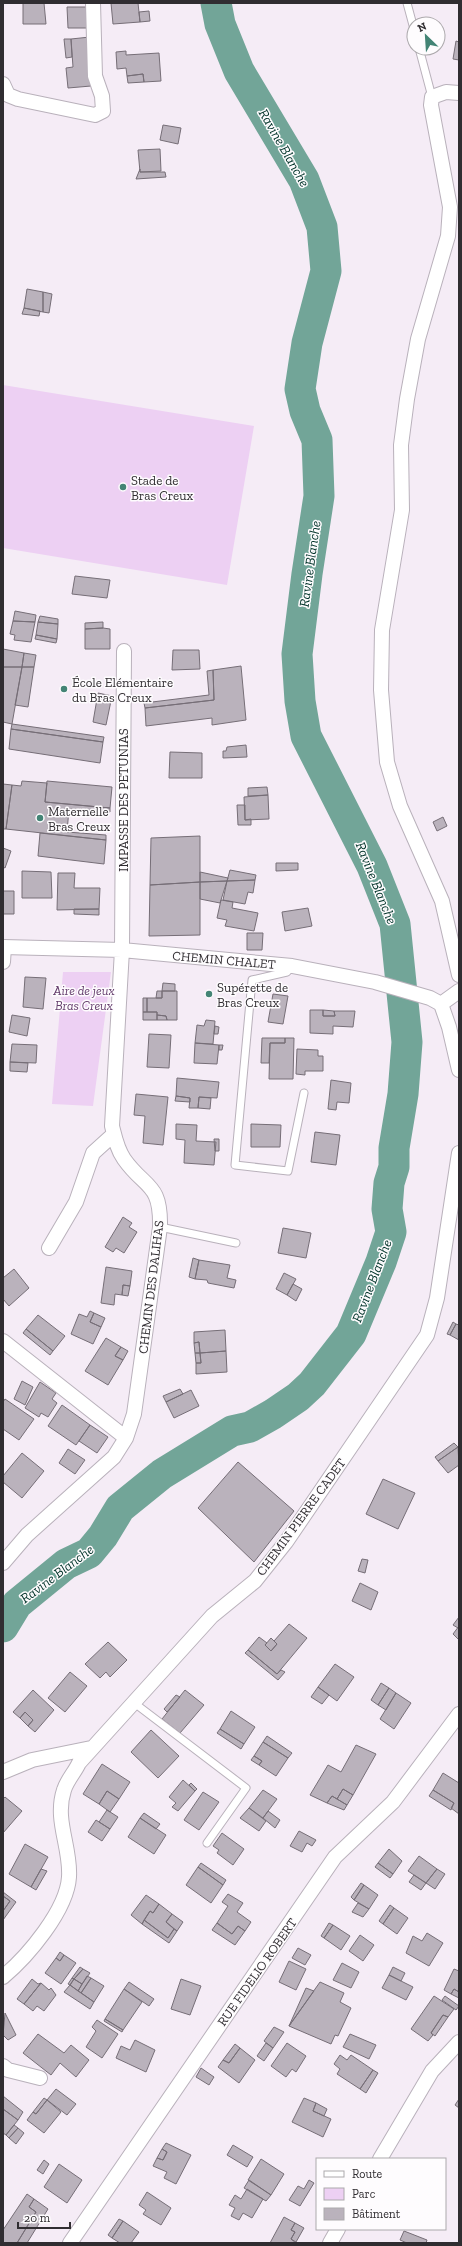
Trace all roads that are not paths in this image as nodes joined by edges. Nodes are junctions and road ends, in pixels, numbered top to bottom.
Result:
1 (93, 3) edge
2 (407, 3) edge
3 (410, 16) edge
4 (421, 56) edge
5 (3, 84) edge
6 (459, 93) edge
7 (432, 97) junction
8 (124, 651) dead end
9 (4, 947) edge
10 (122, 950) junction
11 (3, 962) edge
12 (292, 966) junction
13 (459, 975) edge
14 (459, 991) edge
15 (436, 1001) junction
16 (459, 1070) edge
17 (304, 1093) dead end
18 (114, 1134) junction
19 (459, 1153) edge
20 (160, 1227) junction
21 (236, 1242) dead end
22 (49, 1248) dead end
23 (3, 1341) edge
24 (126, 1438) junction
25 (4, 1558) edge
26 (133, 1702) junction
27 (459, 1714) edge
28 (91, 1748) junction
29 (3, 1772) edge
30 (207, 1844) dead end
31 (3, 1977) edge
32 (459, 2042) edge
33 (3, 2066) edge
34 (40, 2078) dead end
35 (381, 2158) edge
36 (337, 2230) edge
37 (70, 2243) edge
38 (330, 2243) edge

1 - 5 street
2 - 3 lane
4 - 7 lane
6 - 7 street
7 - 13 street
8 - 10 street, IMPASSE DES PETUNIAS
9 - 10 street, CHEMIN CHALET
9 - 11 street
10 - 12 street, CHEMIN CHALET
10 - 18 street, CHEMIN DES DALIHAS
12 - 15 street, CHEMIN CHALET
12 - 17 lane
14 - 15 street
15 - 16 street
18 - 20 street, CHEMIN DES DALIHAS
18 - 22 street
19 - 26 street, CHEMIN PIERRE CADET
20 - 21 lane
20 - 24 street, CHEMIN DES DALIHAS
23 - 24 street
24 - 25 street, CHEMIN DES DALIHAS
26 - 28 street, CHEMIN PIERRE CADET
26 - 30 lane
27 - 37 street, RUE FIDELIO ROBERT
28 - 29 street
28 - 31 street, CHEMIN PIERRE CADET
32 - 35 street
33 - 34 street
36 - 38 street

